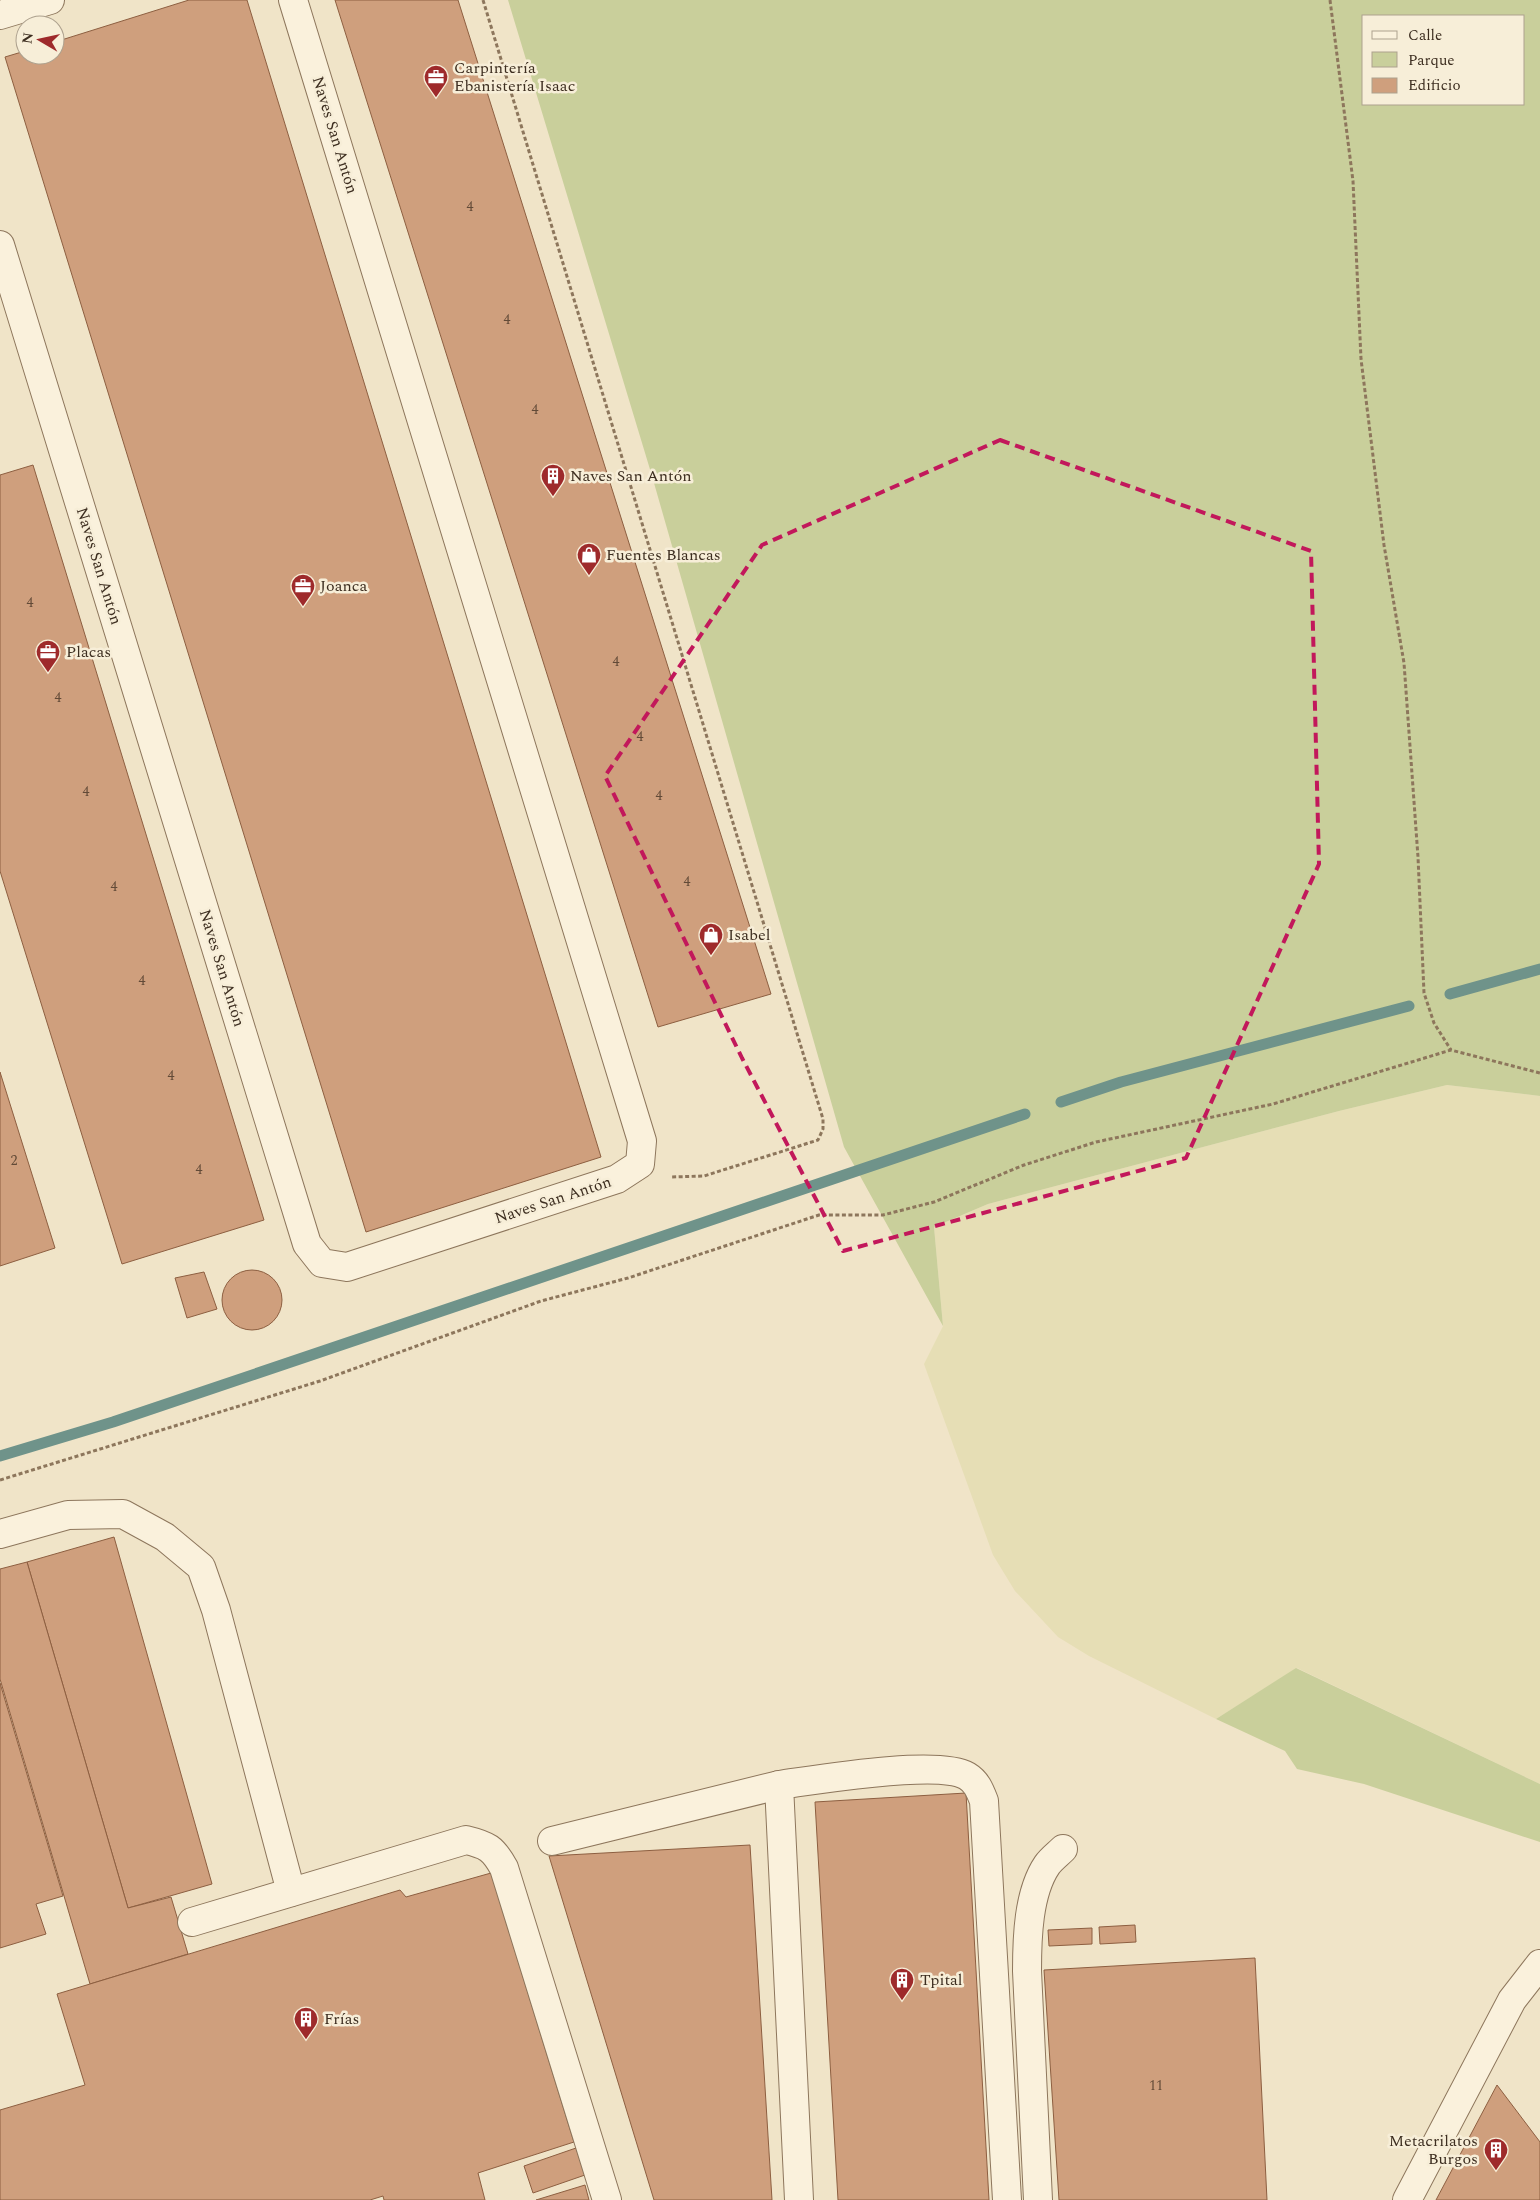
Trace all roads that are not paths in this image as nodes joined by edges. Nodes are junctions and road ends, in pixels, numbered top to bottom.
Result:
1 (50, 0) edge
2 (293, 0) edge
3 (0, 15) edge
4 (0, 244) edge
5 (0, 1534) edge
6 (779, 1785) junction
7 (552, 1841) dead end
8 (1063, 1849) dead end
9 (291, 1892) junction
10 (192, 1922) dead end
11 (1540, 1964) edge
12 (607, 2200) edge
13 (799, 2200) edge
14 (1007, 2200) edge
15 (1038, 2200) edge
16 (1407, 2200) edge

1 - 3 lane
2 - 4 lane, Naves San Antón
5 - 9 lane
6 - 7 lane
6 - 13 lane
6 - 14 lane
8 - 15 lane
9 - 10 lane
9 - 12 lane
11 - 16 lane

